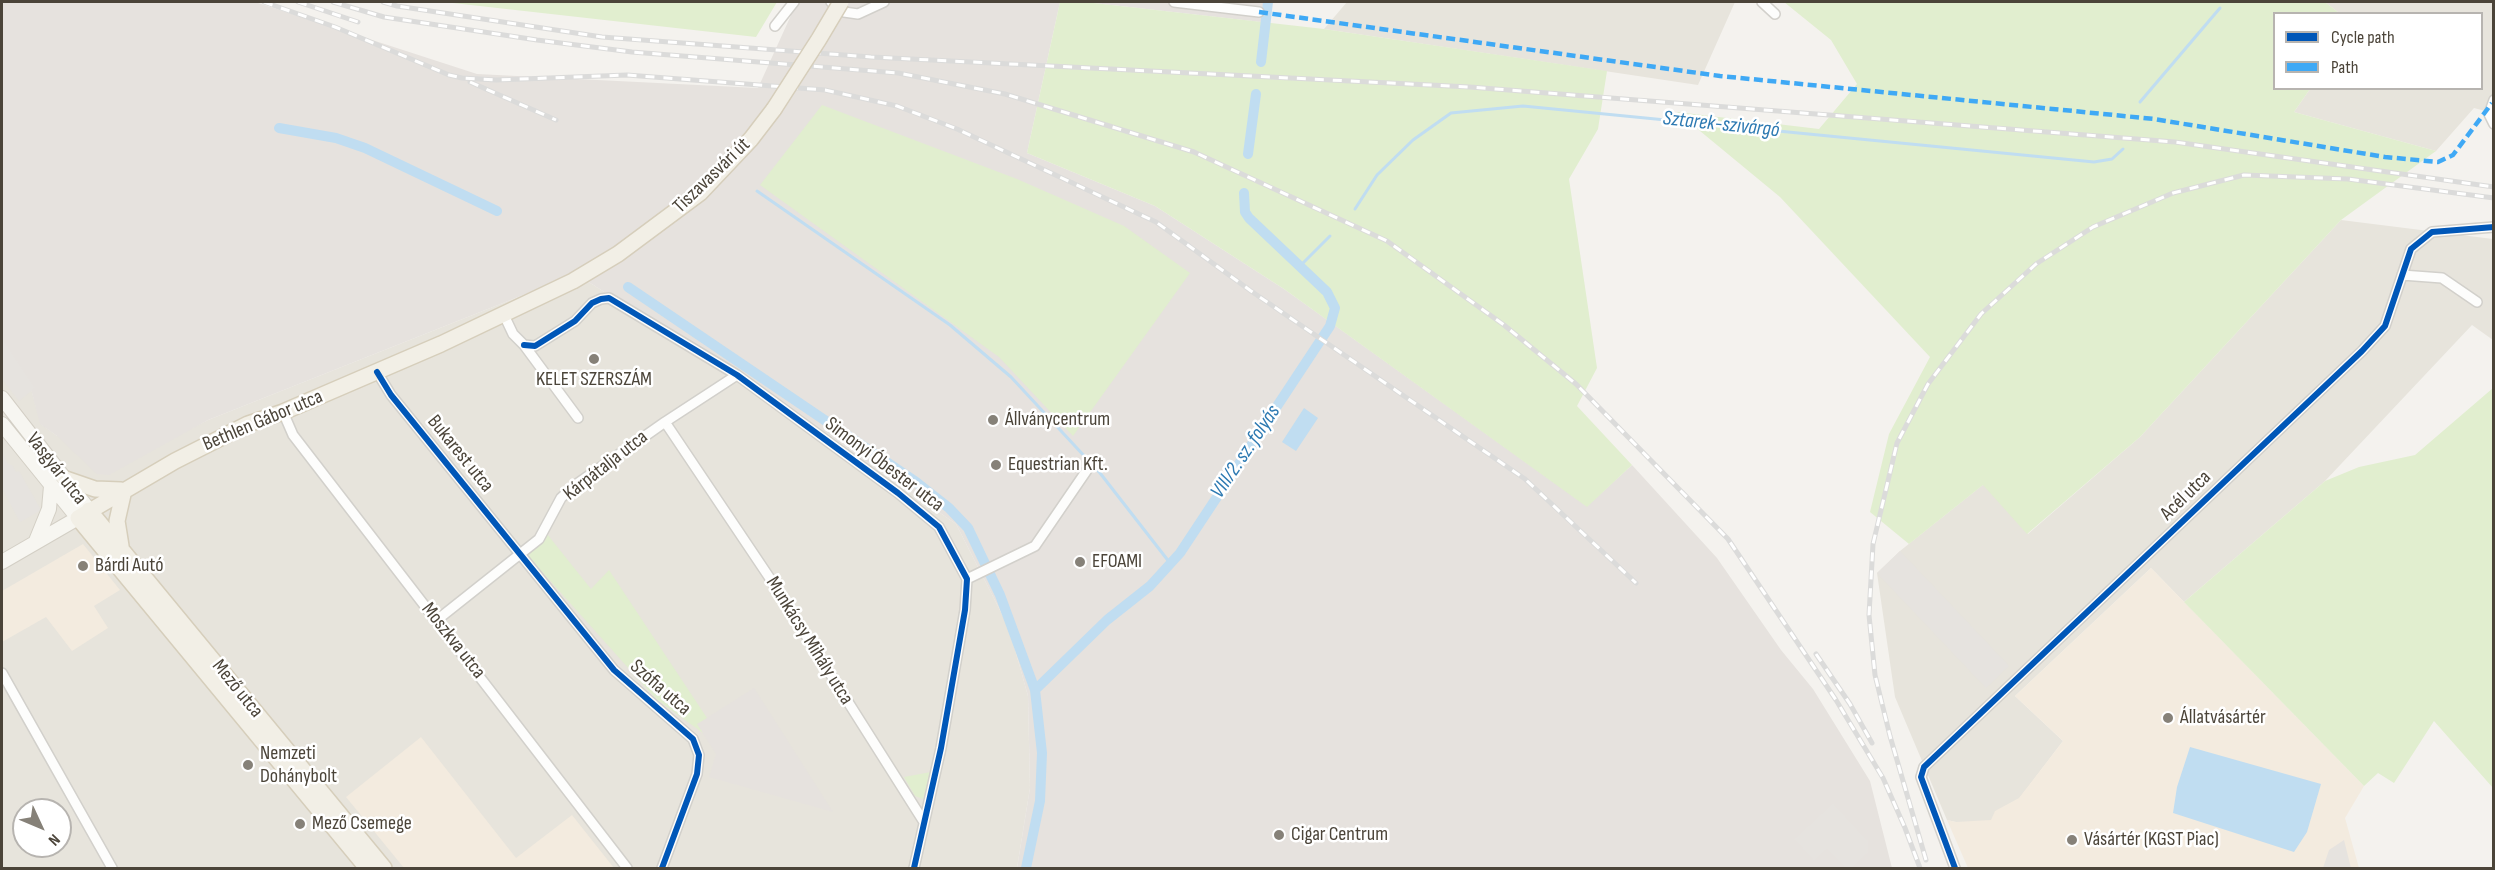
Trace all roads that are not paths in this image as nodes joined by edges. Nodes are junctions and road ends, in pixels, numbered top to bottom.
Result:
1 (794, 2) edge
2 (831, 2) edge
3 (841, 2) edge
4 (884, 2) edge
5 (1174, 2) edge
6 (1762, 2) edge
7 (1260, 12) dead end
8 (1775, 14) dead end
9 (775, 26) dead end
10 (2493, 101) edge
11 (2493, 124) edge
12 (2493, 227) edge
13 (2402, 275) junction
14 (534, 301) joint
15 (2477, 302) dead end
16 (504, 315) junction
17 (524, 345) junction
18 (377, 372) junction
19 (737, 375) junction
20 (2, 398) edge
21 (283, 412) junction
22 (578, 418) dead end
23 (665, 422) junction
24 (2, 424) edge
25 (1087, 470) dead end
26 (66, 479) junction
27 (51, 486) junction
28 (124, 490) junction
29 (84, 514) junction
30 (36, 541) junction
31 (121, 548) junction
32 (520, 555) junction
33 (2, 562) edge
34 (967, 579) junction
35 (437, 620) junction
36 (2, 673) edge
37 (924, 822) junction
38 (112, 868) edge
39 (367, 868) edge
40 (384, 868) edge
41 (627, 868) edge
42 (662, 868) edge
43 (914, 868) edge
44 (1955, 868) edge

1 - 9 street
2 - 4 street
3 - 14 main road, Tiszavasvári út, bridge
5 - 7 street
6 - 8 street
10 - 11 street
12 - 13 street, Acél utca
13 - 15 street
13 - 44 street, Acél utca
14 - 16 main road, Bethlen Gábor utca
16 - 17 street
16 - 18 main road, Bethlen Gábor utca
17 - 19 street, Simonyi Óbester utca
17 - 22 street
18 - 21 main road, Bethlen Gábor utca
18 - 32 street, Bukarest utca
19 - 23 street, Kárpátalja utca
19 - 34 street, Simonyi Óbester utca
20 - 26 main road, Vasgyár utca
21 - 28 main road, Bethlen Gábor utca
21 - 35 street, Moszkva utca
23 - 32 street, Kárpátalja utca
23 - 37 street, Munkácsy Mihály utca
24 - 27 main road, Vasgyár utca
25 - 34 street
26 - 28 main road
26 - 29 main road, Vasgyár utca
27 - 29 main road, Vasgyár utca
27 - 30 main road
28 - 29 main road, Bethlen Gábor utca
28 - 31 main road
29 - 30 main road, Bethlen Gábor utca
29 - 31 main road, Mező utca
29 - 39 main road, Mező utca
30 - 33 main road, Bethlen Gábor utca
31 - 40 main road, Mező utca
32 - 35 street, Kárpátalja utca
32 - 42 street, Szófia utca
34 - 37 street
35 - 41 street, Moszkva utca
36 - 38 street
37 - 43 street

